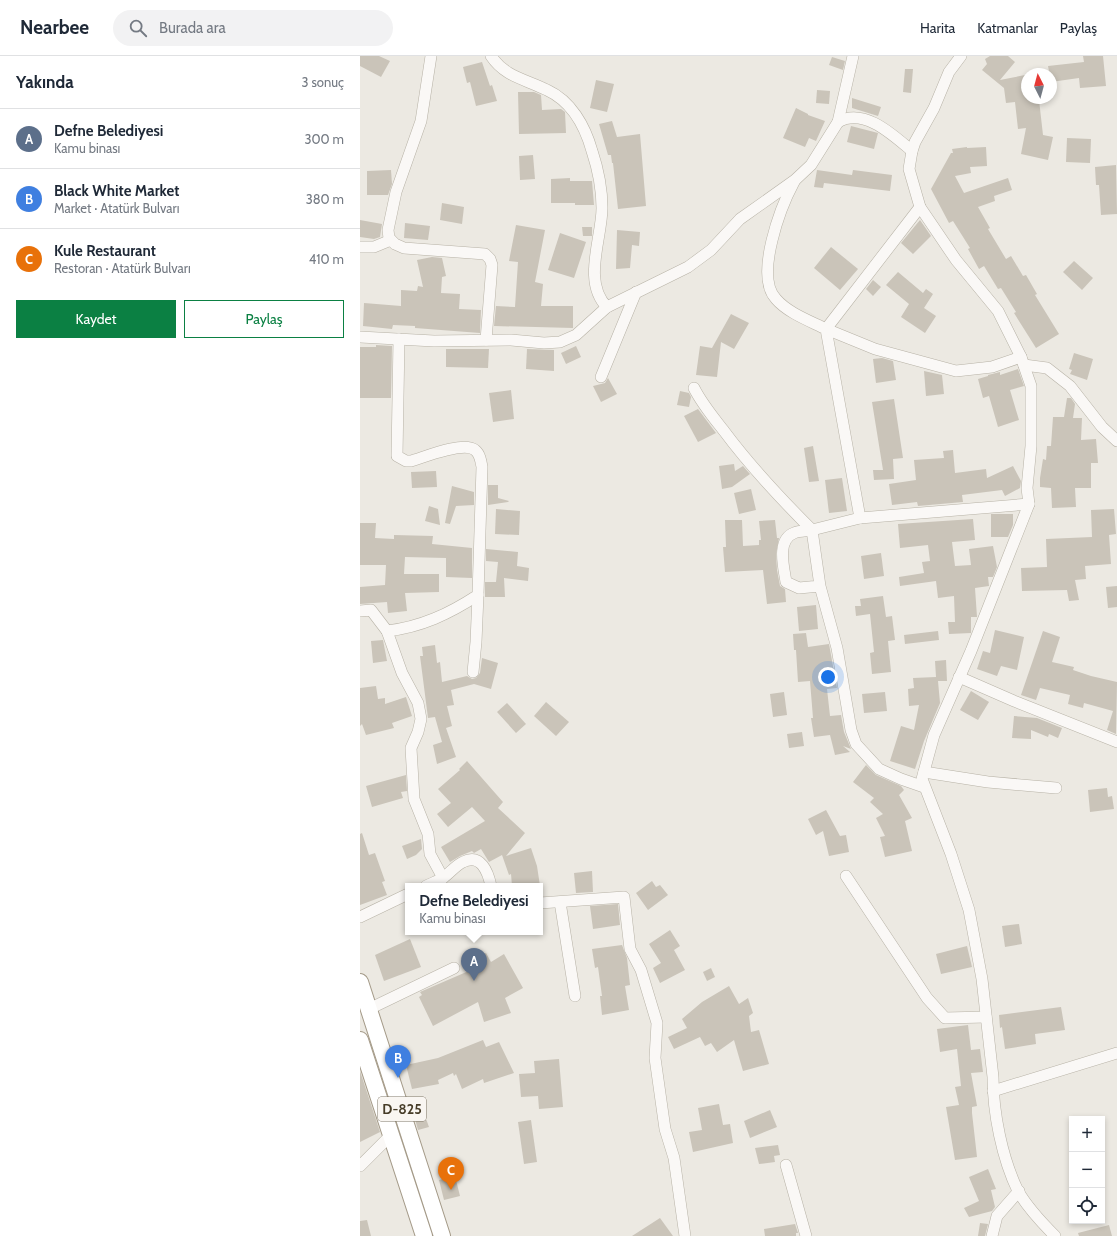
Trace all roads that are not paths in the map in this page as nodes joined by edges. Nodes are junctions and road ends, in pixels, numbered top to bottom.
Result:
1 (431, 56) edge
2 (491, 56) edge
3 (853, 56) edge
4 (961, 56) edge
5 (838, 122) junction
6 (912, 151) junction
7 (795, 180) junction
8 (920, 207) junction
9 (391, 240) junction
10 (360, 247) edge
11 (636, 292) junction
12 (607, 307) junction
13 (826, 329) junction
14 (360, 337) edge
15 (399, 339) junction
16 (486, 340) junction
17 (1023, 361) junction
18 (600, 377) dead end
19 (694, 388) dead end
20 (1117, 441) edge
21 (1029, 504) junction
22 (860, 518) junction
23 (812, 530) junction
24 (820, 586) junction
25 (478, 595) junction
26 (360, 611) edge
27 (387, 631) junction
28 (473, 672) dead end
29 (959, 677) junction
30 (1117, 742) edge
31 (924, 772) junction
32 (924, 787) junction
33 (1056, 788) dead end
34 (846, 876) dead end
35 (443, 878) junction
36 (432, 883) edge
37 (490, 883) edge
38 (405, 895) edge
39 (560, 902) junction
40 (543, 903) edge
41 (360, 917) edge
42 (454, 968) dead end
43 (360, 982) edge
44 (575, 996) dead end
45 (369, 1009) junction
46 (986, 1017) junction
47 (360, 1040) edge
48 (1117, 1053) edge
49 (363, 1061) edge
50 (993, 1092) junction
51 (391, 1135) junction
52 (786, 1165) dead end
53 (360, 1166) edge
54 (1018, 1191) junction
55 (424, 1236) edge
56 (442, 1236) edge
57 (685, 1236) edge
58 (806, 1236) edge
59 (992, 1236) edge
60 (1055, 1236) edge

1 - 9 street
2 - 12 street
3 - 5 street
4 - 6 street
5 - 6 street
5 - 7 street
6 - 8 street
7 - 11 street
7 - 13 street
8 - 13 street
8 - 17 street
9 - 10 street
9 - 16 street
11 - 12 street
11 - 18 street
12 - 16 street
13 - 17 street
13 - 22 street
14 - 15 street
15 - 16 street
15 - 25 street
17 - 20 street
17 - 21 street
19 - 23 street
21 - 22 street
21 - 29 street
22 - 23 street
23 - 24 street
23 - 24 street
24 - 32 street
25 - 27 street
25 - 28 street
26 - 27 street
27 - 35 street
29 - 30 street
29 - 31 street
31 - 32 street
31 - 33 street
32 - 46 street
34 - 46 street
35 - 36 street
35 - 37 street
38 - 41 street
39 - 40 street
39 - 44 street
39 - 57 street
42 - 45 street
43 - 45 highway, D-825
45 - 56 highway, D-825
46 - 50 street
47 - 49 highway, D-825
48 - 50 street
49 - 51 highway, D-825
50 - 54 street
51 - 53 street
51 - 55 highway, D-825
52 - 58 street
54 - 59 street
54 - 60 street

